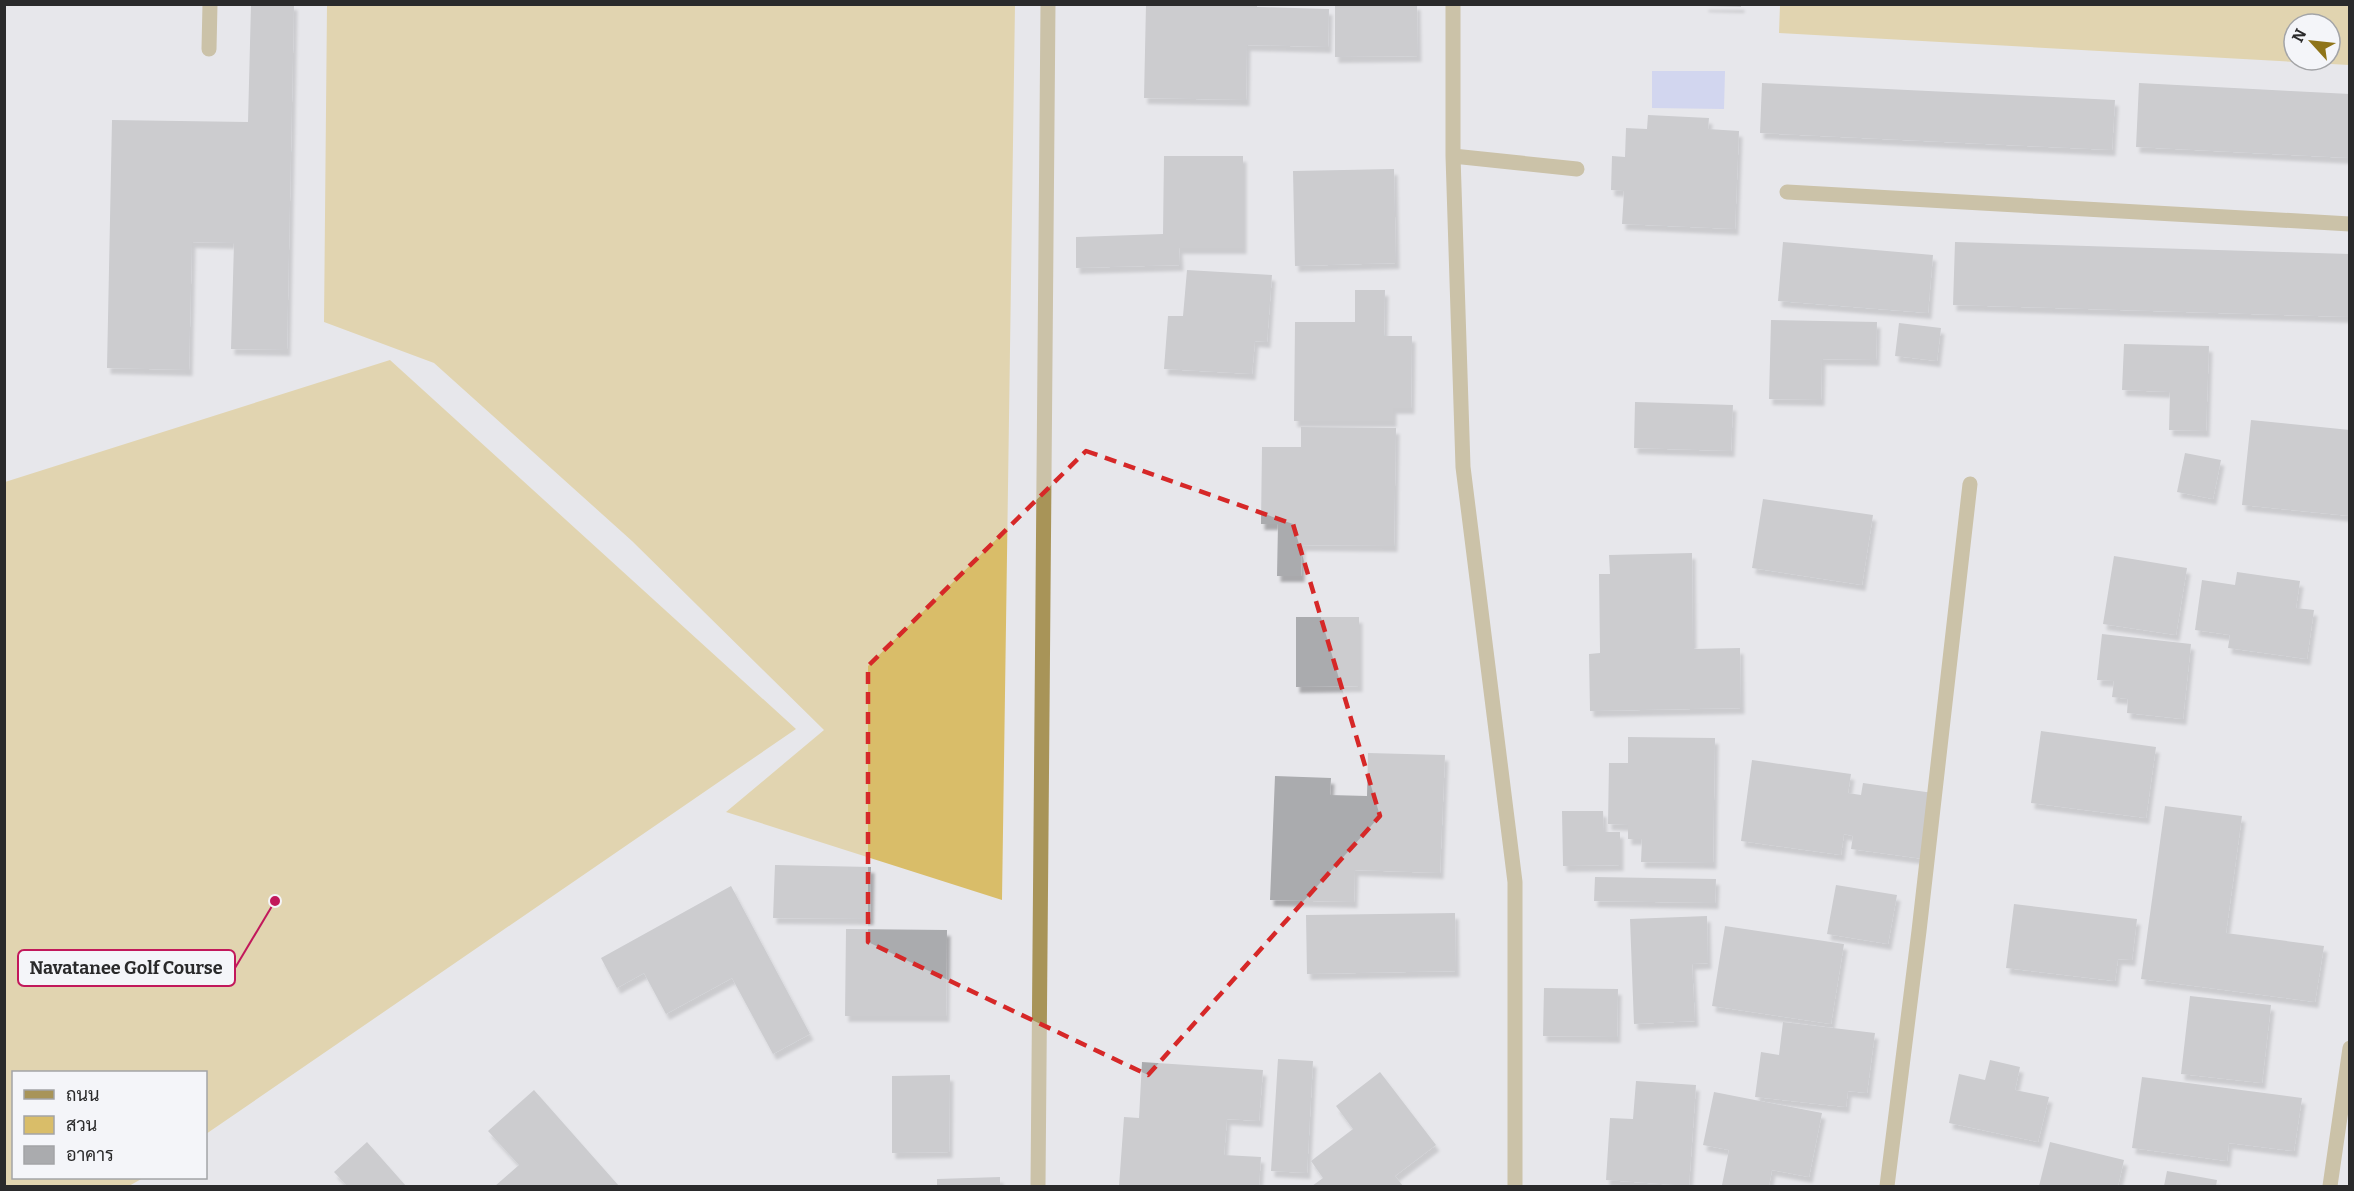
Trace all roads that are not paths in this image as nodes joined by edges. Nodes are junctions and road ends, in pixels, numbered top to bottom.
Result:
1 (210, 4) edge
2 (1048, 4) edge
3 (1453, 4) edge
4 (209, 49) dead end
5 (1453, 156) junction
6 (1577, 169) dead end
7 (1787, 192) dead end
8 (2349, 224) edge
9 (1970, 484) dead end
10 (2349, 1048) edge
11 (1038, 1186) edge
12 (1515, 1186) edge
13 (1887, 1186) edge
14 (2330, 1186) edge

1 - 4 street
2 - 11 street
3 - 5 street
5 - 6 street
5 - 12 street
7 - 8 street
9 - 13 street
10 - 14 street

